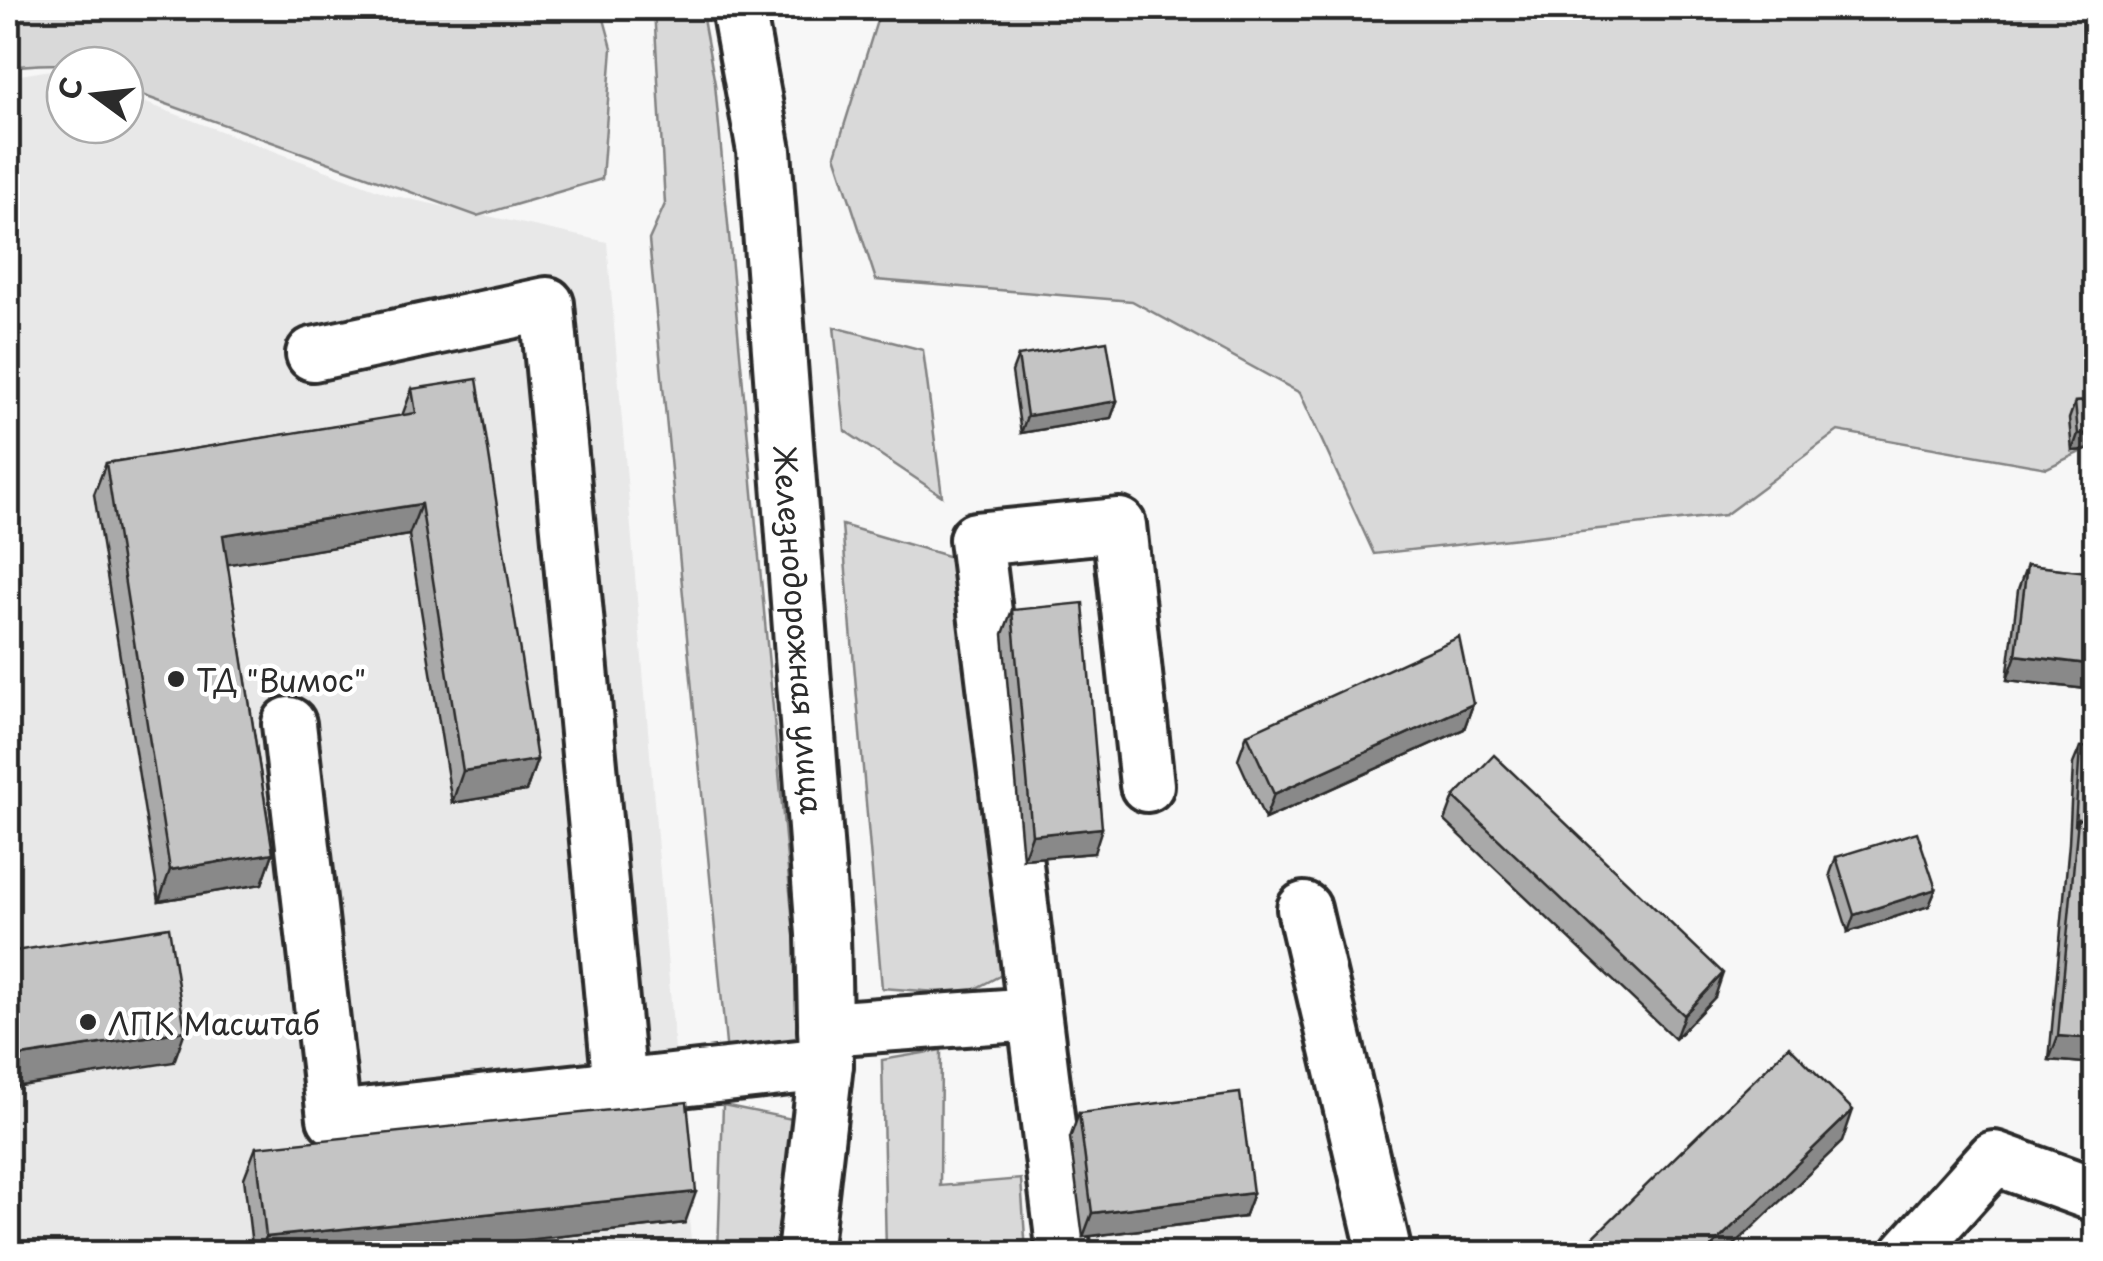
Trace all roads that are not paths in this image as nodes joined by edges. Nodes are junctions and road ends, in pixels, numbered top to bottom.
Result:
1 (738, 8) edge
2 (313, 354) dead end
3 (289, 724) dead end
4 (1147, 784) dead end
5 (1304, 910) dead end
6 (1034, 1014) junction
7 (825, 1047) junction
8 (620, 1087) junction
9 (2096, 1195) edge
10 (804, 1254) edge
11 (1064, 1254) edge
12 (1385, 1254) edge
13 (1908, 1254) edge

1 - 7 street, Железнодорожная улица
2 - 8 street
3 - 8 street
4 - 6 street
5 - 12 street
6 - 7 street
6 - 11 street
7 - 8 street
7 - 10 street, Железнодорожная улица
9 - 13 street

